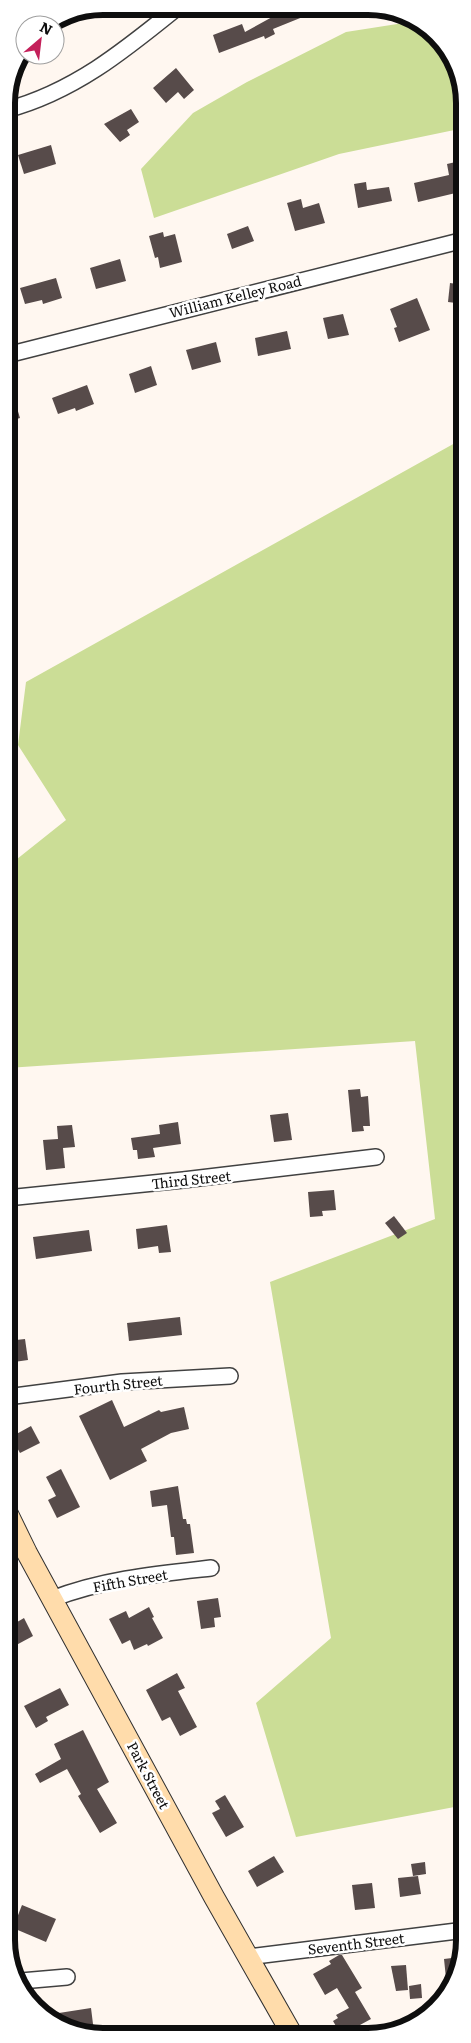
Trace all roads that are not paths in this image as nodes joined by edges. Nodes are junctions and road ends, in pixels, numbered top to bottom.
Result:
1 (168, 15) edge
2 (15, 108) edge
3 (456, 242) edge
4 (15, 353) edge
5 (376, 1157) dead end
6 (15, 1197) edge
7 (230, 1376) dead end
8 (15, 1396) edge
9 (15, 1527) edge
10 (211, 1568) dead end
11 (52, 1599) junction
12 (456, 1931) edge
13 (248, 1957) junction
14 (67, 1977) dead end
15 (26, 1982) edge
16 (288, 2028) edge

1 - 2 street
3 - 4 street, William Kelley Road
5 - 6 street, Third Street
7 - 8 street, Fourth Street
9 - 11 main road, Park Street
10 - 11 street, Fifth Street
11 - 13 main road, Park Street
12 - 13 street, Seventh Street
13 - 16 main road, Park Street
14 - 15 street

